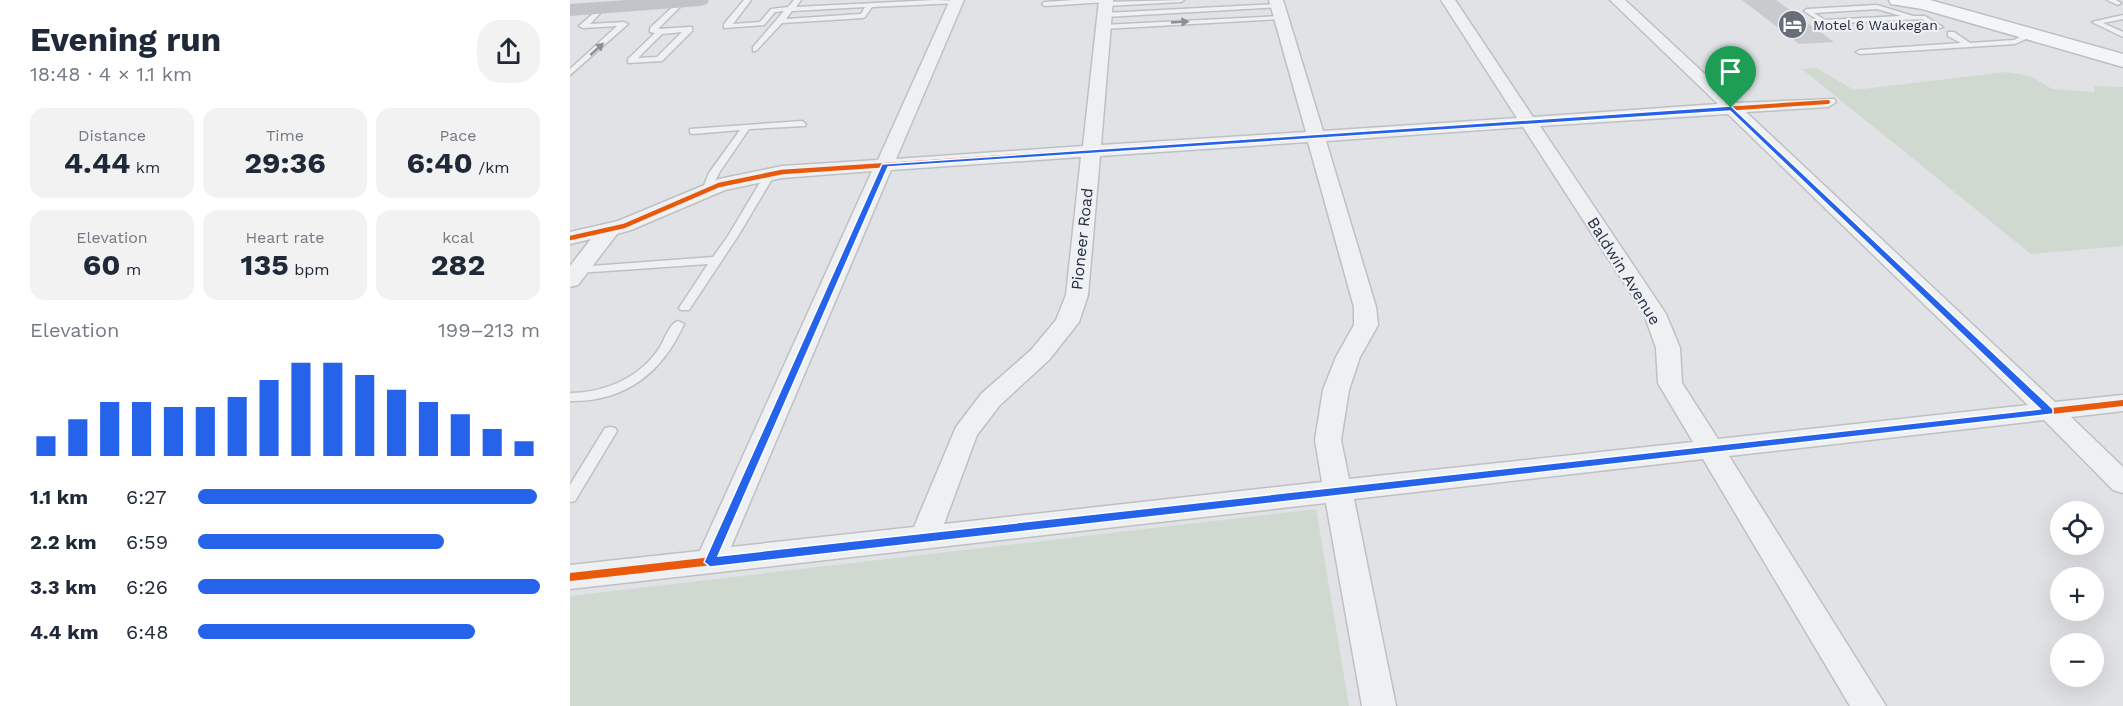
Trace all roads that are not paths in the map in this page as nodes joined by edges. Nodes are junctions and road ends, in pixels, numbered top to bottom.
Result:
1 (748, 0) edge
2 (798, 0) edge
3 (957, 0) edge
4 (1181, 0) edge
5 (1198, 0) edge
6 (1224, 0) edge
7 (1448, 0) edge
8 (1617, 0) edge
9 (1898, 0) edge
10 (692, 1) edge
11 (780, 1) edge
12 (1045, 4) dead end
13 (870, 5) junction
14 (1278, 8) edge
15 (792, 9) junction
16 (1105, 9) edge
17 (1225, 9) junction
18 (773, 10) junction
19 (1200, 10) junction
20 (1927, 12) edge
21 (2123, 17) edge
22 (576, 21) edge
23 (781, 21) junction
24 (1202, 21) junction
25 (660, 32) junction
26 (1951, 34) dead end
27 (2033, 34) junction
28 (2123, 35) edge
29 (1970, 45) junction
30 (756, 49) dead end
31 (1860, 52) dead end
32 (2123, 60) edge
33 (570, 73) edge
34 (1828, 102) dead end
35 (1731, 108) junction
36 (1528, 122) junction
37 (802, 124) dead end
38 (746, 127) junction
39 (693, 131) dead end
40 (1315, 136) junction
41 (1090, 152) junction
42 (885, 165) junction
43 (770, 174) junction
44 (707, 190) junction
45 (609, 230) junction
46 (570, 238) edge
47 (716, 260) junction
48 (574, 275) edge
49 (686, 308) dead end
50 (678, 324) dead end
51 (570, 397) edge
52 (2123, 404) edge
53 (2049, 412) junction
54 (610, 431) dead end
55 (1709, 450) junction
56 (2123, 483) edge
57 (1337, 492) junction
58 (570, 497) edge
59 (924, 538) junction
60 (710, 562) junction
61 (570, 577) edge
62 (1379, 706) edge
63 (1869, 706) edge

1 - 18 lane
2 - 15 lane
3 - 13 lane
3 - 42 street
4 - 16 lane
5 - 19 lane
6 - 17 lane
7 - 36 street, Baldwin Avenue
8 - 35 street
9 - 20 main road
10 - 22 main road
10 - 25 lane
11 - 18 lane
12 - 16 lane
13 - 15 lane
13 - 23 lane
14 - 17 lane
14 - 24 lane
14 - 40 street
15 - 18 lane
15 - 23 lane
16 - 19 lane
16 -> 24 lane
16 - 41 street, Pioneer Road
17 - 19 lane
19 - 24 lane
20 - 20 lane
20 - 27 main road
21 - 28 lane
33 -> 22 lane
23 - 30 lane
25 - 25 lane
26 - 29 lane
27 - 29 lane
27 - 32 main road
29 - 31 lane
34 - 35 street
35 - 36 street
35 - 53 street
36 - 40 street
36 - 55 street, Baldwin Avenue
37 - 38 lane
38 - 39 lane
38 - 44 lane
40 - 41 street
40 - 57 street
41 - 42 street
41 - 59 street, Pioneer Road
42 - 43 street
42 - 60 street
43 - 44 street
43 - 47 lane
44 - 45 street
45 - 46 street
45 - 48 street
47 - 48 lane
47 - 49 lane
50 - 51 lane
52 - 53 street
53 - 55 street
53 - 56 street
54 - 58 lane
55 - 57 street
55 - 63 street, Baldwin Avenue
57 - 59 street
57 - 62 street
59 - 60 street
60 - 61 street

